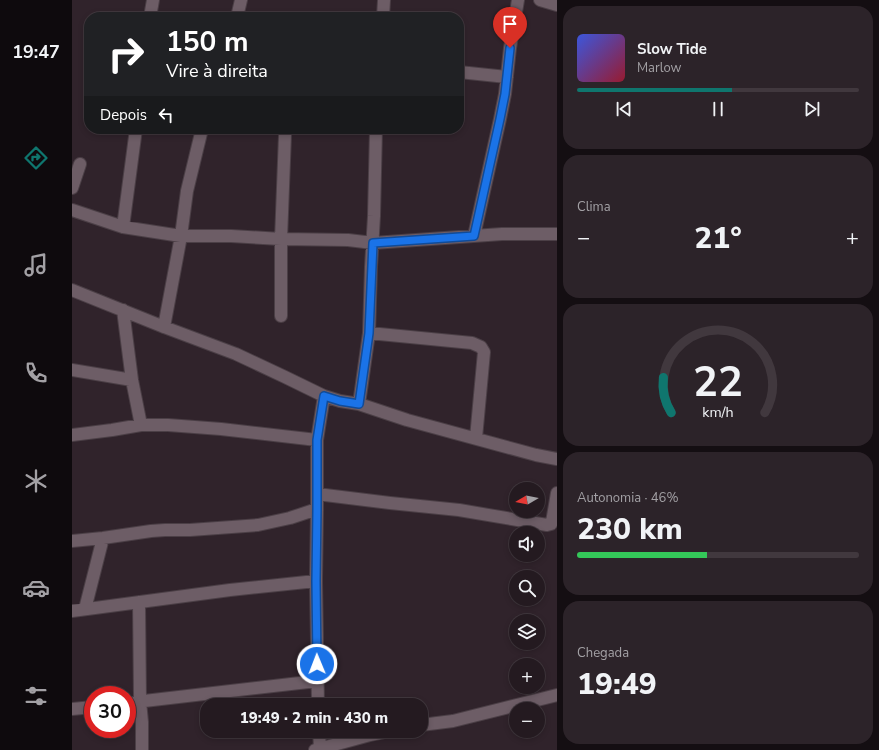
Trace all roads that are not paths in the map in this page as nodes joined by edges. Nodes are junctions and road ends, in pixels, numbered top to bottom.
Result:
1 (153, 0) edge
2 (241, 0) edge
3 (384, 0) edge
4 (518, 0) edge
5 (540, 0) edge
6 (557, 4) edge
7 (151, 12) edge
8 (238, 12) edge
9 (383, 12) edge
10 (464, 73) edge
11 (507, 77) junction
12 (135, 134) edge
13 (201, 134) edge
14 (376, 134) edge
15 (285, 135) dead end
16 (80, 164) dead end
17 (72, 188) edge
18 (72, 210) edge
19 (123, 227) junction
20 (557, 234) edge
21 (181, 236) junction
22 (474, 236) junction
23 (281, 239) junction
24 (373, 243) junction
25 (72, 290) edge
26 (123, 310) junction
27 (281, 316) dead end
28 (164, 327) junction
29 (369, 333) junction
30 (72, 370) edge
31 (132, 380) junction
32 (324, 396) junction
33 (359, 404) junction
34 (141, 425) junction
35 (72, 435) edge
36 (476, 438) junction
37 (317, 440) junction
38 (557, 459) edge
39 (557, 493) edge
40 (317, 494) junction
41 (317, 509) junction
42 (103, 538) junction
43 (72, 541) edge
44 (316, 581) junction
45 (139, 602) junction
46 (85, 609) junction
47 (72, 611) edge
48 (317, 681) junction
49 (557, 695) edge
50 (318, 698) edge
51 (136, 702) edge
52 (140, 702) junction
53 (84, 708) edge
54 (72, 709) edge
55 (428, 724) edge
56 (318, 738) edge
57 (359, 738) edge
58 (317, 749) edge
59 (142, 750) edge

1 - 7 street
2 - 8 street
3 - 9 street
4 - 11 street
5 - 6 street
10 - 11 street
11 - 22 street
12 - 19 street
13 - 21 street
14 - 24 street
15 - 23 street
16 - 17 street
18 - 19 street
19 - 21 street
20 - 22 street
21 - 23 street
21 - 28 street
22 - 24 street
23 - 24 street
23 - 27 street
24 - 29 street
25 - 26 street
26 - 28 street
26 - 31 street
28 - 32 street
29 - 33 street
29 - 36 street
30 - 31 street
31 - 34 street
32 - 33 street
32 - 37 street
33 - 36 street
34 - 35 street
34 - 37 street
36 - 38 street
37 - 40 street
39 - 40 street
40 - 41 street
41 - 42 street
41 - 44 street
42 - 43 street
42 - 46 street
44 - 45 street
44 - 48 street
45 - 46 street
45 - 52 street
46 - 47 street
48 - 50 street
48 - 52 street
49 - 55 street
51 - 52 street
52 - 59 street
53 - 54 street
56 - 58 street
57 - 58 street

